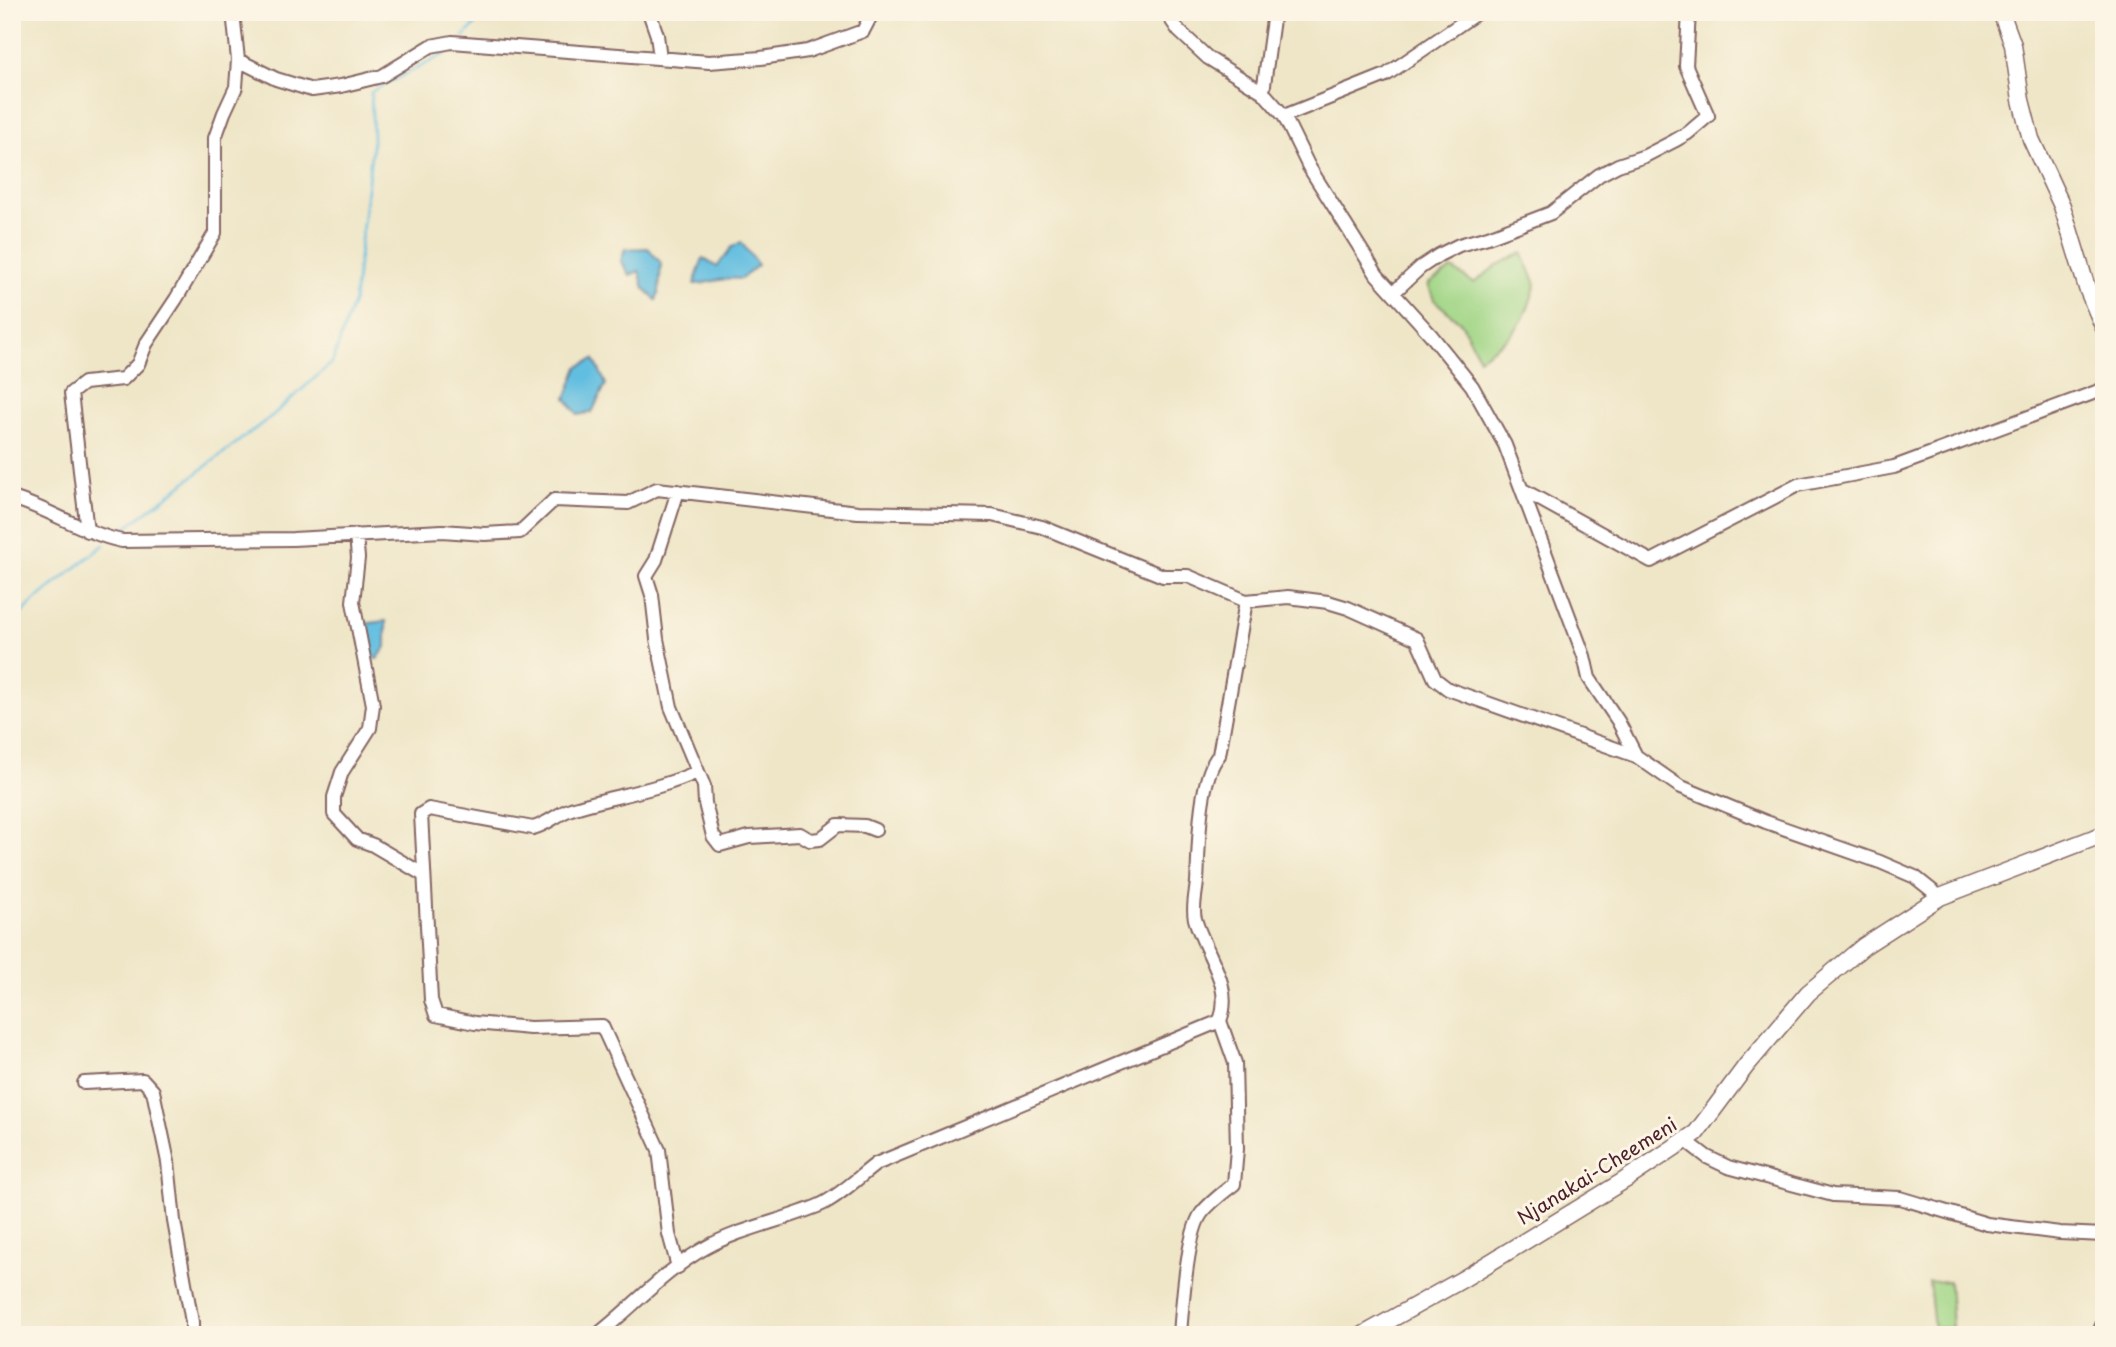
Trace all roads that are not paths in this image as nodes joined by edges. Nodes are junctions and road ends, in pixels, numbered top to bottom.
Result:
1 (233, 12) edge
2 (649, 12) edge
3 (873, 12) edge
4 (1166, 12) edge
5 (1273, 12) edge
6 (1478, 12) edge
7 (1689, 12) edge
8 (2001, 12) edge
9 (660, 58) junction
10 (238, 60) junction
11 (1263, 92) junction
12 (1284, 116) junction
13 (1393, 293) junction
14 (2104, 328) edge
15 (2104, 389) edge
16 (1523, 490) junction
17 (678, 491) junction
18 (12, 498) edge
19 (87, 531) junction
20 (356, 536) junction
21 (1246, 601) junction
22 (1636, 756) junction
23 (697, 772) junction
24 (875, 830) dead end
25 (2104, 834) edge
26 (424, 875) junction
27 (1940, 897) junction
28 (1220, 1021) junction
29 (84, 1083) dead end
30 (1685, 1140) junction
31 (2104, 1235) edge
32 (678, 1267) junction
33 (2104, 1321) edge
34 (192, 1335) edge
35 (597, 1335) edge
36 (1180, 1335) edge
37 (1363, 1335) edge
38 (2098, 1335) edge

1 - 10 street
2 - 9 street
3 - 9 street
4 - 11 street
5 - 11 street
6 - 12 street
7 - 13 street
8 - 14 main road
9 - 10 street
10 - 19 street
11 - 12 street
12 - 13 street
13 - 16 street
15 - 16 street
16 - 22 street
17 - 20 street
17 - 21 street
17 - 23 street
18 - 19 street
19 - 20 street
20 - 26 street
21 - 22 street
21 - 28 street
22 - 27 street
23 - 24 street
23 - 26 street
25 - 27 main road, Njanakai-Cheemeni
26 - 32 street
27 - 30 main road, Njanakai-Cheemeni
28 - 32 street
28 - 36 street
29 - 34 street
30 - 31 street
30 - 37 main road, Njanakai-Cheemeni
32 - 35 street
33 - 38 street

